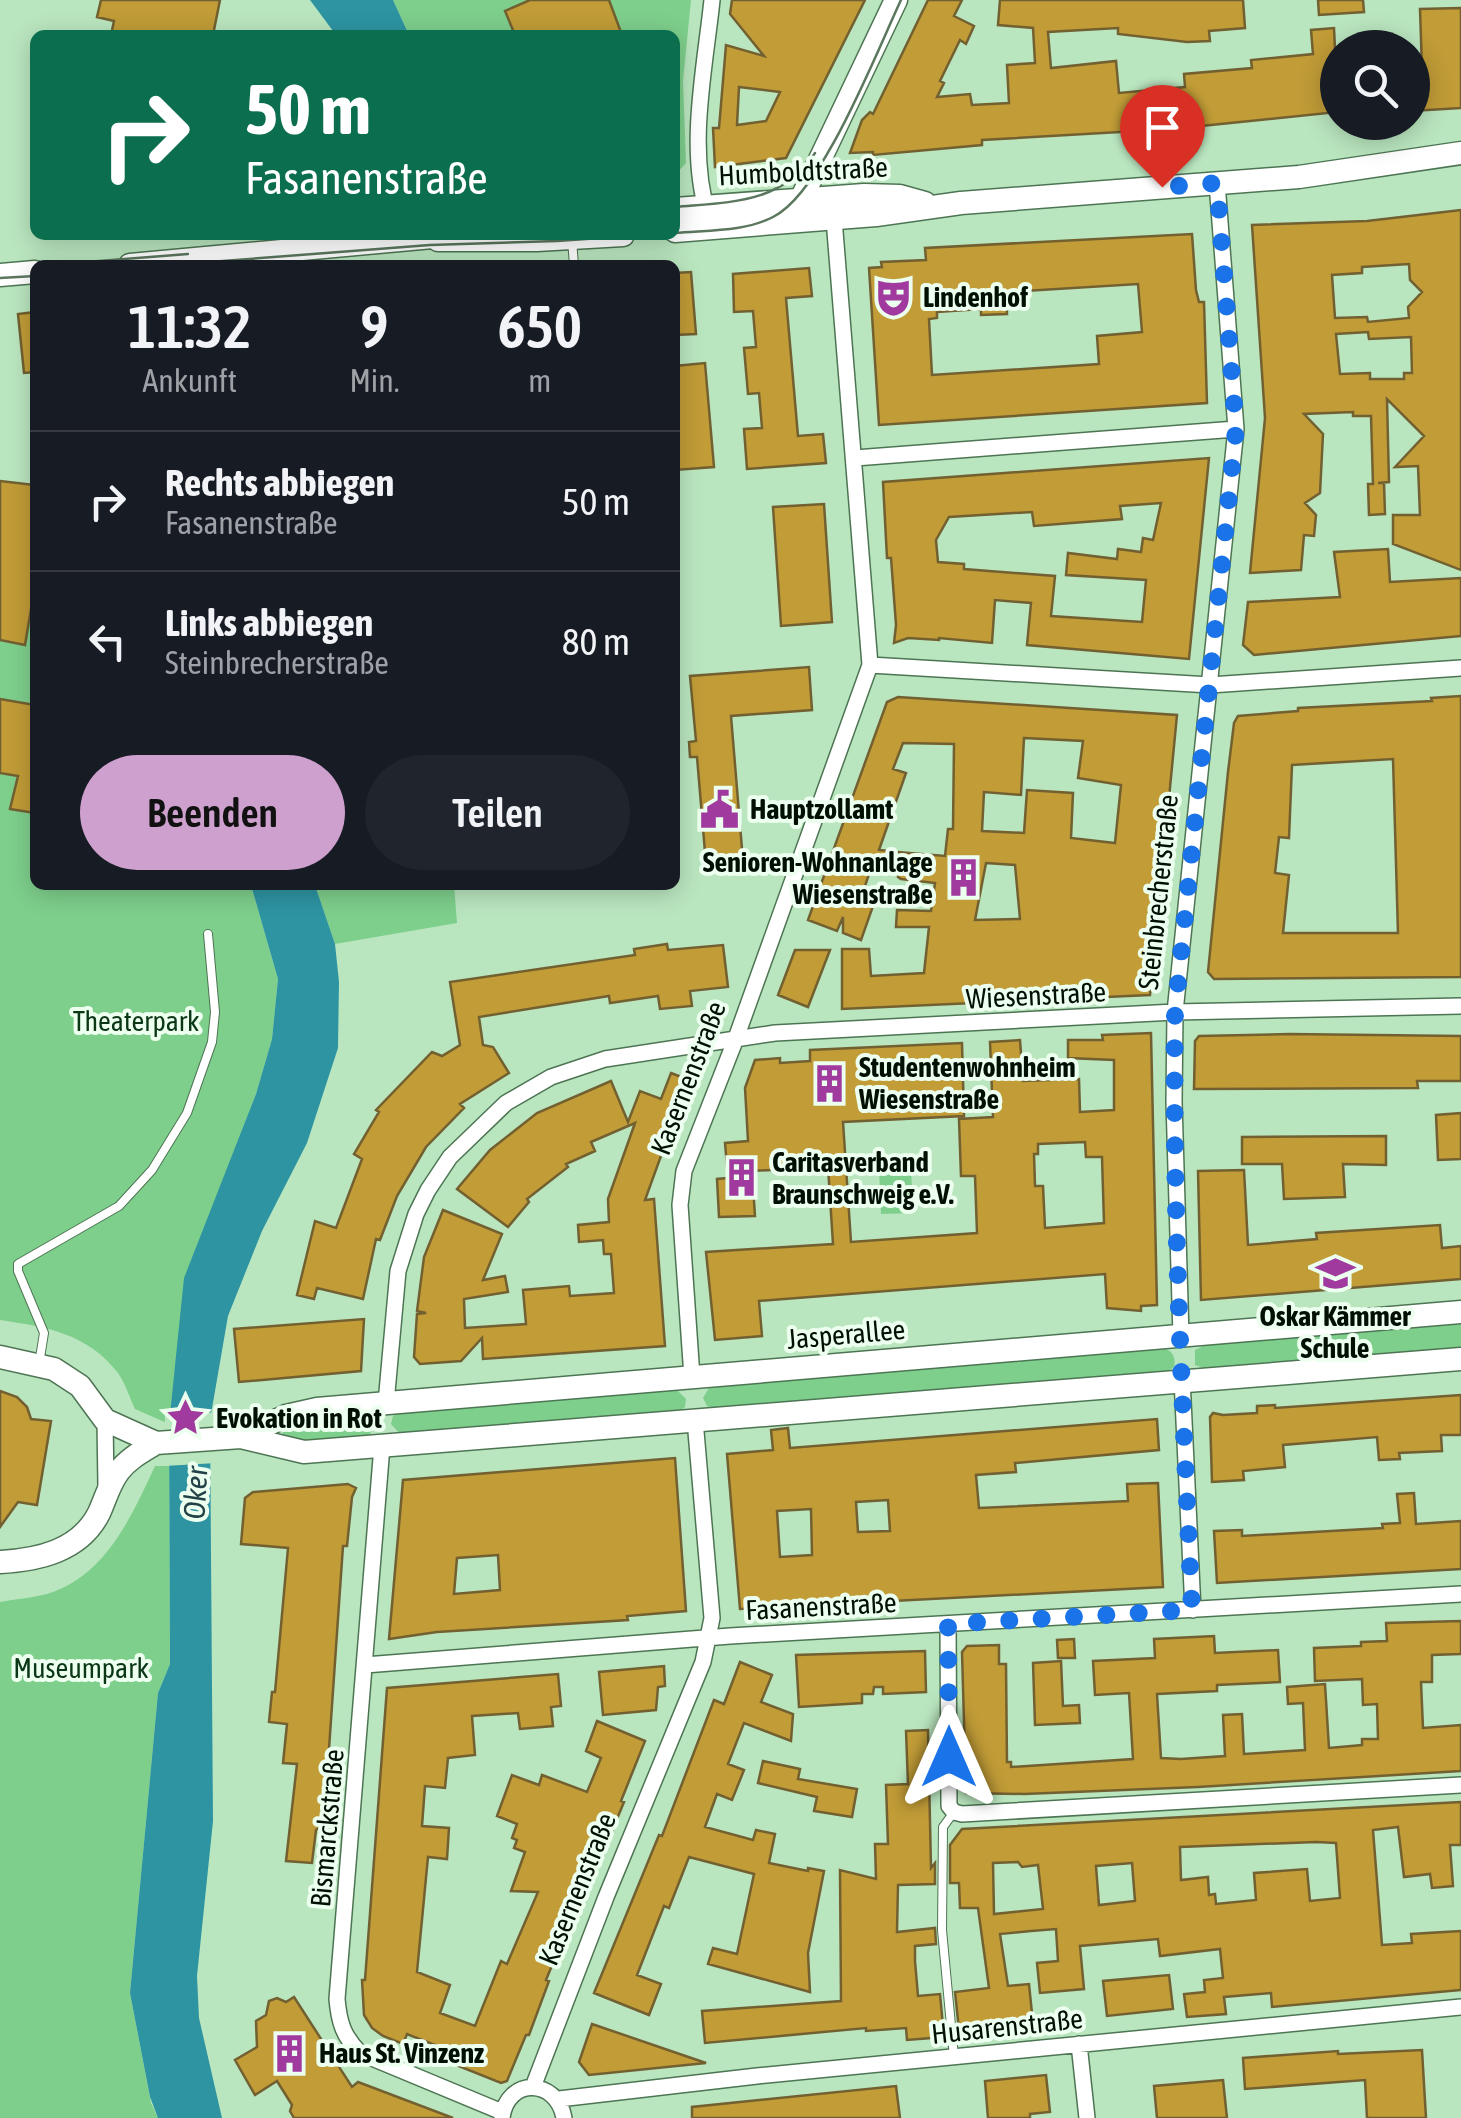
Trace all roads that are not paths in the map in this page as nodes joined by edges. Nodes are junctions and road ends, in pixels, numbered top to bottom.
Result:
1 (712, 0) edge
2 (896, 0) edge
3 (1461, 154) edge
4 (1217, 183) junction
5 (802, 199) junction
6 (833, 208) junction
7 (680, 210) edge
8 (709, 217) junction
9 (791, 222) junction
10 (680, 229) edge
11 (430, 240) edge
12 (193, 260) edge
13 (30, 272) edge
14 (0, 274) edge
15 (1236, 429) junction
16 (855, 458) junction
17 (870, 665) junction
18 (1461, 668) edge
19 (1210, 684) junction
20 (208, 934) dead end
21 (1461, 1006) edge
22 (1175, 1012) junction
23 (735, 1041) junction
24 (1461, 1312) edge
25 (1181, 1336) junction
26 (0, 1357) edge
27 (1461, 1359) edge
28 (38, 1364) junction
29 (692, 1377) junction
30 (1182, 1380) junction
31 (386, 1403) junction
32 (105, 1420) junction
33 (695, 1420) junction
34 (242, 1437) junction
35 (156, 1443) junction
36 (382, 1446) junction
37 (106, 1491) junction
38 (0, 1562) edge
39 (1461, 1594) edge
40 (1192, 1610) junction
41 (948, 1624) junction
42 (708, 1638) junction
43 (365, 1665) junction
44 (1461, 1785) edge
45 (954, 1812) junction
46 (1461, 2007) edge
47 (1078, 2044) junction
48 (954, 2057) junction
49 (533, 2087) junction
50 (559, 2100) junction
51 (502, 2115) edge
52 (564, 2118) edge
53 (1087, 2118) edge

1 - 8 street
2 - 5 street
3 - 4 street, Humboldtstraße
4 - 6 street, Humboldtstraße
4 - 15 street, Steinbrecherstraße
5 - 6 street, Humboldtstraße
5 - 8 street, Humboldtstraße
5 - 9 street
6 - 9 street, Humboldtstraße
6 - 16 street, Kasernenstraße
7 - 8 street, Humboldtstraße
8 - 9 street, Humboldtstraße
8 - 10 street, Humboldtstraße
11 - 12 street
13 - 14 street
15 - 16 street
15 - 19 street, Steinbrecherstraße
16 - 17 street, Kasernenstraße
17 - 19 street
17 - 23 street, Kasernenstraße
18 - 19 street
19 - 22 street, Steinbrecherstraße
20 - 28 lane
21 - 22 street, Wiesenstraße
22 - 23 street, Wiesenstraße
22 - 25 street, Steinbrecherstraße
23 - 29 street, Kasernenstraße
23 - 31 street, Wiesenstraße
24 - 25 street, Jasperallee
25 - 29 street, Jasperallee
25 - 30 street, Steinbrecherstraße
26 - 28 street
27 - 30 street, Jasperallee
28 - 32 street
29 - 31 street, Jasperallee
29 - 33 street, Kasernenstraße
30 - 33 street, Jasperallee
30 - 40 street, Steinbrecherstraße
31 - 34 street, Jasperallee
31 - 36 street
32 - 35 street, Jasperallee
32 - 37 street
33 - 36 street, Jasperallee
33 - 42 street, Kasernenstraße
34 - 35 street, Jasperallee
34 - 36 street, Jasperallee
35 - 37 street
36 - 43 street, Bismarckstraße
37 - 38 street
39 - 40 street, Fasanenstraße
40 - 41 street, Fasanenstraße
41 - 42 street, Fasanenstraße
41 - 45 street
42 - 43 street, Fasanenstraße
42 - 49 street, Kasernenstraße
43 - 51 street, Bismarckstraße
44 - 45 street
45 - 48 lane
46 - 47 street, Husarenstraße
47 - 48 street, Husarenstraße
47 - 53 street
48 - 50 street, Husarenstraße
49 - 50 street
49 - 51 street
50 - 52 street

